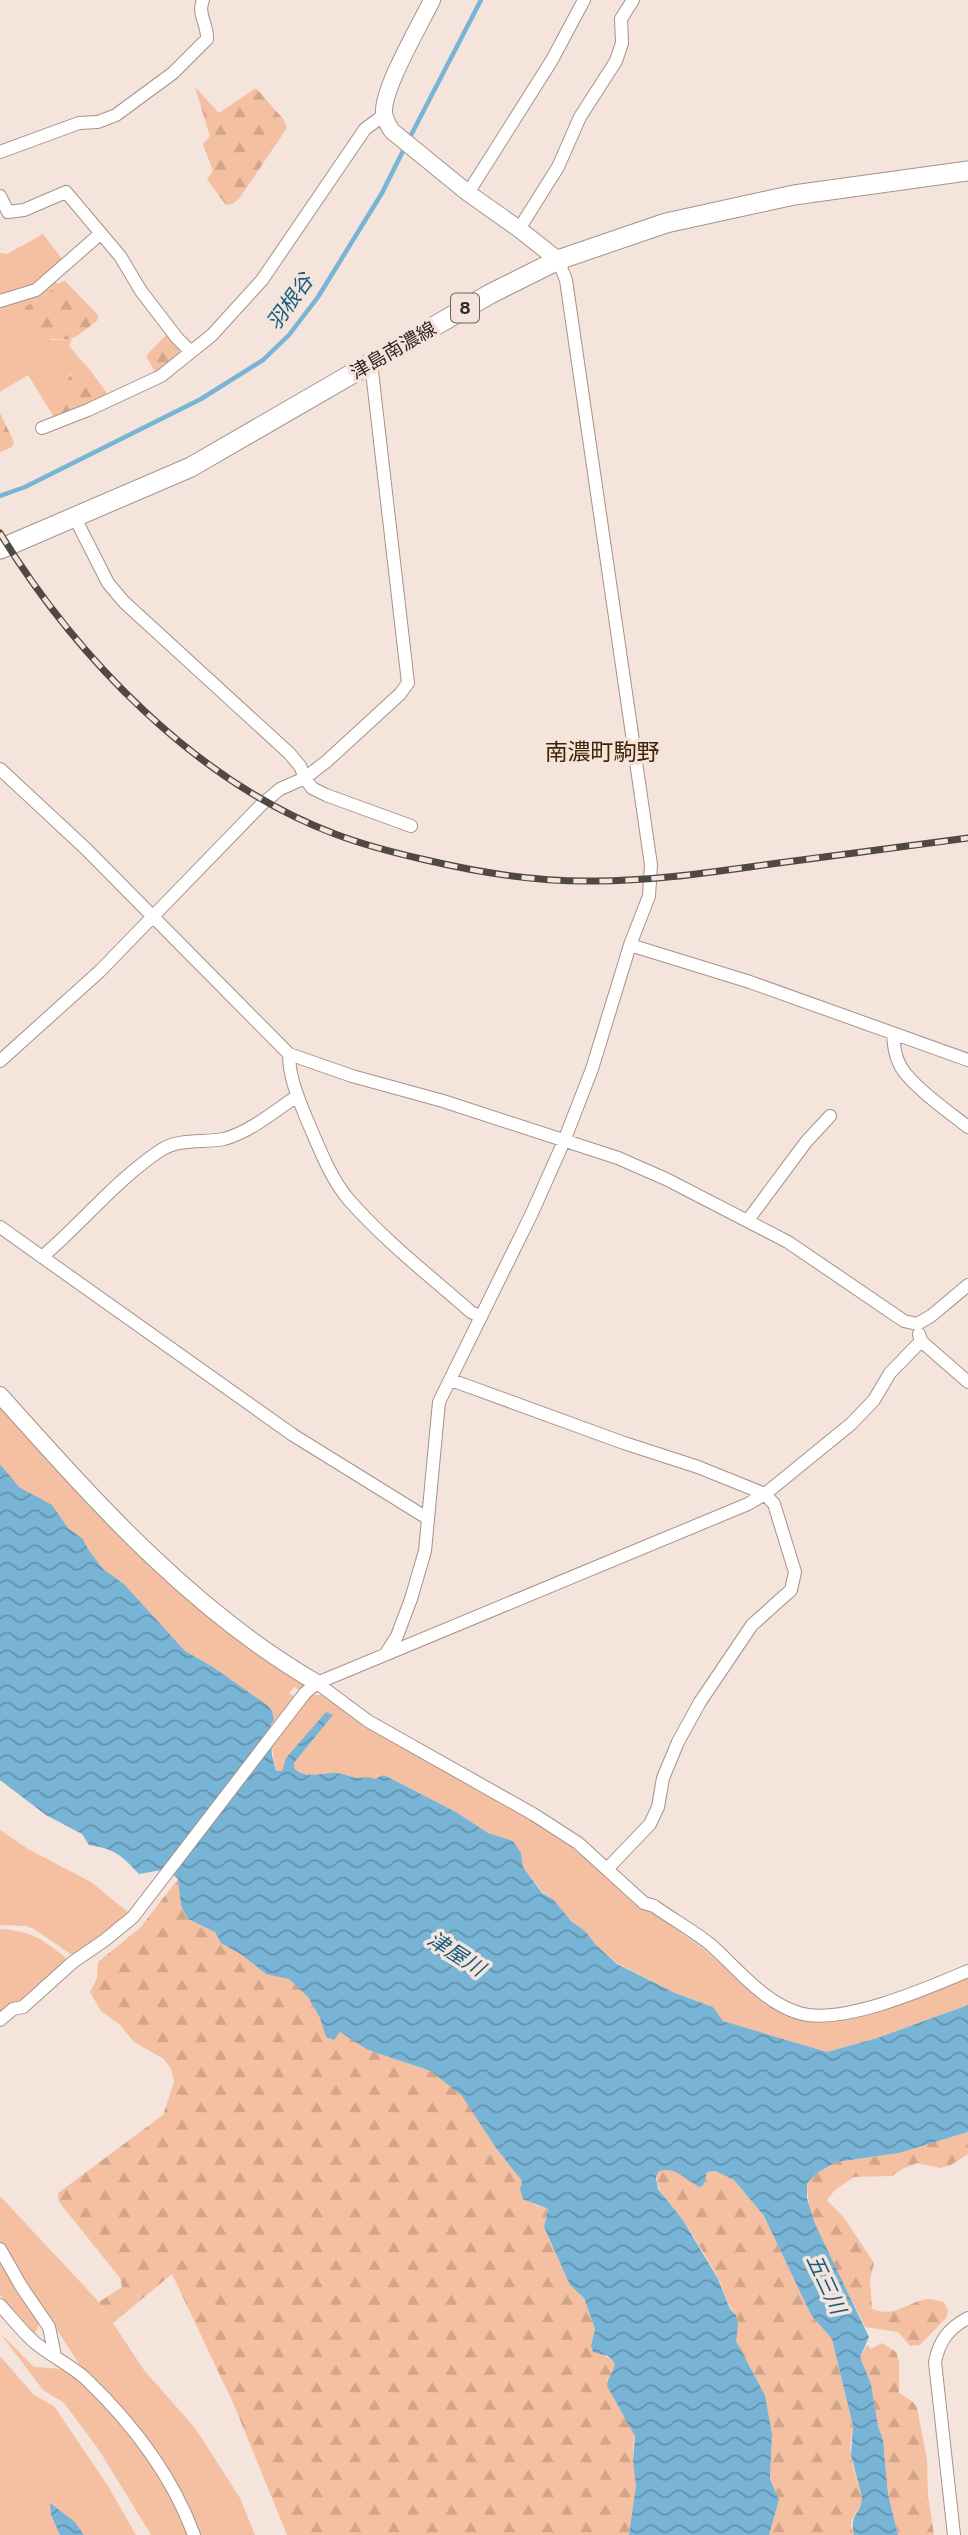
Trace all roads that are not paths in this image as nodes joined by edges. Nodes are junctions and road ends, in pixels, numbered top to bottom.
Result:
1 (203, 0) edge
2 (432, 0) edge
3 (584, 0) edge
4 (633, 0) edge
5 (384, 115) junction
6 (0, 152) edge
7 (968, 171) edge
8 (468, 193) junction
9 (0, 196) edge
10 (519, 229) junction
11 (100, 234) junction
12 (558, 260) junction
13 (0, 301) edge
14 (191, 352) junction
15 (371, 363) junction
16 (42, 428) dead end
17 (74, 516) junction
18 (0, 549) edge
19 (0, 769) edge
20 (305, 778) junction
21 (411, 826) dead end
22 (154, 917) junction
23 (630, 945) junction
24 (893, 1035) junction
25 (289, 1054) junction
26 (968, 1060) edge
27 (0, 1061) edge
28 (297, 1096) junction
29 (830, 1116) dead end
30 (968, 1127) edge
31 (564, 1141) junction
32 (748, 1220) junction
33 (0, 1227) edge
34 (42, 1256) junction
35 (968, 1285) edge
36 (481, 1317) junction
37 (917, 1324) junction
38 (921, 1341) junction
39 (451, 1380) junction
40 (968, 1382) edge
41 (0, 1395) edge
42 (765, 1494) junction
43 (427, 1518) junction
44 (385, 1655) junction
45 (311, 1688) junction
46 (607, 1869) junction
47 (968, 1971) edge
48 (0, 2020) edge
49 (0, 2249) edge
50 (0, 2305) edge
51 (968, 2318) edge
52 (55, 2356) junction
53 (194, 2535) edge
54 (954, 2535) edge

1 - 6 street
2 - 5 street
3 - 8 street
4 - 10 street
5 - 8 street
5 - 14 street
7 - 12 main road, 津島南濃線 / 8
8 - 10 street
9 - 11 street
10 - 12 street
11 - 13 street
11 - 14 street
12 - 15 main road, 津島南濃線 / 8
12 - 23 street
14 - 16 street
15 - 17 main road, 津島南濃線 / 8
15 - 20 street
17 - 18 main road, 津島南濃線 / 8
17 - 20 street
19 - 22 street
20 - 21 street
20 - 22 street
22 - 25 street
22 - 27 street
23 - 24 street
23 - 31 street
24 - 26 street
24 - 30 street
25 - 28 street
25 - 31 street
28 - 34 street
28 - 36 street
29 - 32 street
31 - 32 street
31 - 36 street
32 - 37 street
33 - 34 street
34 - 43 street
35 - 37 street
36 - 39 street
37 - 38 street
38 - 40 street
38 - 42 street
39 - 42 street
39 - 43 street
41 - 45 street
42 - 44 street
42 - 46 street
43 - 44 street
44 - 45 street
45 - 46 street
45 - 48 street
46 - 47 street
49 - 52 street
50 - 52 street
51 - 54 street
52 - 53 street

